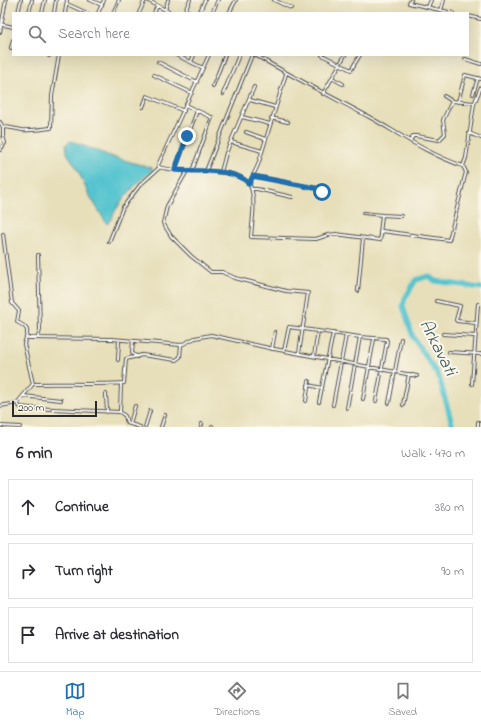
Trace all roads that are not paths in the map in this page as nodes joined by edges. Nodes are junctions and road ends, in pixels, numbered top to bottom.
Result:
1 (6, 0) edge
2 (21, 0) edge
3 (32, 0) edge
4 (45, 0) edge
5 (56, 0) edge
6 (67, 0) edge
7 (90, 0) edge
8 (104, 0) edge
9 (119, 0) edge
10 (146, 0) edge
11 (168, 0) edge
12 (190, 0) edge
13 (205, 0) edge
14 (218, 0) edge
15 (236, 0) edge
16 (274, 0) edge
17 (411, 0) edge
18 (430, 0) edge
19 (444, 0) edge
20 (151, 1) edge
21 (67, 4) junction
22 (102, 5) junction
23 (157, 6) junction
24 (428, 7) junction
25 (291, 8) dead end
26 (165, 10) junction
27 (441, 10) junction
28 (18, 12) edge
29 (29, 12) edge
30 (42, 12) edge
31 (54, 12) edge
32 (66, 12) edge
33 (85, 12) edge
34 (98, 12) edge
35 (113, 12) edge
36 (140, 12) edge
37 (154, 12) edge
38 (168, 12) edge
39 (184, 12) edge
40 (199, 12) edge
41 (212, 12) edge
42 (230, 12) edge
43 (449, 12) edge
44 (469, 16) edge
45 (481, 19) edge
46 (1, 24) edge
47 (12, 27) edge
48 (0, 32) edge
49 (12, 44) edge
50 (11, 48) dead end
51 (59, 56) edge
52 (180, 56) edge
53 (193, 56) edge
54 (209, 56) edge
55 (225, 56) edge
56 (239, 56) edge
57 (253, 56) edge
58 (255, 56) edge
59 (326, 56) edge
60 (344, 56) edge
61 (359, 56) edge
62 (465, 59) dead end
63 (158, 62) dead end
64 (190, 62) junction
65 (340, 64) junction
66 (481, 64) edge
67 (203, 68) junction
68 (286, 73) junction
69 (154, 75) dead end
70 (332, 78) junction
71 (480, 78) edge
72 (197, 82) junction
73 (343, 84) dead end
74 (213, 86) dead end
75 (481, 87) edge
76 (254, 88) dead end
77 (192, 93) junction
78 (224, 94) dead end
79 (323, 94) junction
80 (473, 94) dead end
81 (444, 96) dead end
82 (250, 100) junction
83 (452, 101) junction
84 (458, 102) junction
85 (474, 102) junction
86 (187, 106) junction
87 (275, 106) junction
88 (143, 107) dead end
89 (184, 111) junction
90 (197, 111) junction
91 (242, 117) junction
92 (272, 118) junction
93 (0, 122) edge
94 (288, 122) dead end
95 (270, 124) junction
96 (3, 127) junction
97 (246, 132) dead end
98 (470, 133) junction
99 (481, 138) edge
100 (266, 139) junction
101 (410, 141) junction
102 (231, 142) junction
103 (0, 150) edge
104 (262, 151) junction
105 (463, 166) junction
106 (158, 167) junction
107 (175, 170) junction
108 (187, 171) junction
109 (192, 171) junction
110 (206, 172) junction
111 (221, 172) junction
112 (253, 176) junction
113 (249, 184) junction
114 (252, 189) junction
115 (322, 192) dead end
116 (292, 197) dead end
117 (363, 213) dead end
118 (382, 215) junction
119 (401, 216) dead end
120 (3, 234) dead end
121 (380, 234) junction
122 (363, 238) junction
123 (109, 242) dead end
124 (38, 255) dead end
125 (358, 291) dead end
126 (436, 301) dead end
127 (478, 304) dead end
128 (476, 323) junction
129 (304, 329) junction
130 (318, 331) junction
131 (275, 332) dead end
132 (333, 333) junction
133 (443, 334) dead end
134 (346, 335) junction
135 (475, 336) junction
136 (38, 337) junction
137 (360, 337) junction
138 (28, 338) junction
139 (374, 339) junction
140 (401, 339) dead end
141 (119, 340) junction
142 (132, 341) junction
143 (181, 345) junction
144 (272, 348) junction
145 (284, 351) junction
146 (449, 352) dead end
147 (299, 353) junction
148 (474, 353) junction
149 (481, 354) edge
150 (314, 356) junction
151 (137, 357) junction
152 (327, 359) junction
153 (118, 360) dead end
154 (341, 361) junction
155 (355, 364) junction
156 (368, 366) junction
157 (382, 369) junction
158 (395, 372) junction
159 (408, 374) junction
160 (417, 376) dead end
161 (309, 381) dead end
162 (33, 384) junction
163 (121, 384) junction
164 (472, 384) dead end
165 (308, 385) junction
166 (322, 388) junction
167 (106, 394) dead end
168 (23, 396) junction
169 (363, 399) dead end
170 (61, 400) dead end
171 (306, 401) dead end
172 (376, 401) dead end
173 (319, 402) dead end
174 (17, 403) junction
175 (389, 404) dead end
176 (333, 405) dead end
177 (403, 405) dead end
178 (0, 406) edge
179 (135, 406) dead end
180 (347, 408) dead end
181 (150, 411) dead end
182 (107, 412) junction
183 (120, 412) junction
184 (165, 415) dead end
185 (478, 422) dead end
186 (130, 424) junction
187 (202, 424) dead end
188 (0, 426) edge
189 (20, 427) edge
190 (140, 427) edge
191 (145, 427) edge
192 (161, 427) edge
193 (201, 427) edge
194 (478, 427) edge

1 - 46 street
2 - 28 street
3 - 29 street
4 - 30 street
5 - 31 street
6 - 21 street
7 - 22 street
8 - 22 street
9 - 35 street
10 - 20 street
10 - 36 street
11 - 26 street
12 - 39 street
13 - 40 street
14 - 41 street
15 - 42 street
16 - 25 street
17 - 24 street
18 - 24 street
19 - 27 street
20 - 23 street
21 - 32 street
21 - 33 street
22 - 34 street
23 - 26 street
23 - 37 street
24 - 27 street
26 - 38 street
27 - 43 street
44 - 45 street
46 - 47 street
46 - 48 street
49 - 50 street
51 - 96 street
52 - 64 street
53 - 64 street
54 - 67 street
55 - 74 street
56 - 78 street
57 - 110 street
58 - 68 street
59 - 65 street
60 - 65 street
61 - 65 street
62 - 66 street
63 - 72 street
64 - 67 street
65 - 70 street
67 - 72 street
68 - 79 street
68 - 87 street
69 - 77 street
70 - 73 street
70 - 79 street
71 - 80 street
71 - 84 street
72 - 77 street
75 - 85 street
76 - 82 street
77 - 86 street
79 - 101 street
81 - 83 street
82 - 87 street
82 - 91 street
83 - 84 street
83 - 101 street
84 - 85 street
85 - 98 street
86 - 89 street
86 - 90 street
87 - 92 street
88 - 89 street
89 - 106 street
90 - 107 street
90 - 109 street
91 - 95 street
91 - 102 street
92 - 94 street
92 - 95 street
93 - 96 street
95 - 100 street
96 - 103 street
97 - 100 street
98 - 99 street
98 - 105 street
100 - 104 street
101 - 105 street
102 - 104 street
102 - 111 street
104 - 112 street
105 - 121 street
106 - 107 street
106 - 123 street
107 - 108 street
108 - 109 street
108 - 129 street
109 - 110 street
110 - 111 street
111 - 113 street
112 - 113 street
112 - 115 street
113 - 114 street
114 - 116 street
114 - 122 street
117 - 118 street
118 - 119 street
118 - 121 street
120 - 138 street
121 - 122 street
122 - 125 street
124 - 136 street
126 - 128 street
127 - 128 street
128 - 135 street
129 - 130 street
129 - 145 street
129 - 147 street
130 - 132 street
130 - 150 street
131 - 144 street
132 - 134 street
132 - 152 street
133 - 135 street
134 - 137 street
134 - 154 street
135 - 148 street
136 - 138 street
136 - 141 street
137 - 139 street
137 - 155 street
138 - 162 street
139 - 156 street
139 - 157 street
140 - 158 street
141 - 142 street
141 - 153 street
142 - 143 street
142 - 151 street
143 - 144 street
143 - 151 street
144 - 145 street
145 - 147 street
146 - 148 street
147 - 150 street
148 - 149 street
148 - 164 street
150 - 152 street
151 - 163 street
152 - 154 street
152 - 166 street
154 - 155 street
154 - 176 street
155 - 156 street
155 - 180 street
156 - 157 street
156 - 169 street
157 - 158 street
157 - 172 street
158 - 159 street
158 - 175 street
159 - 160 street
159 - 177 street
161 - 165 street
162 - 163 street
162 - 168 street
163 - 183 street
165 - 166 street
165 - 171 street
166 - 173 street
167 - 182 street
168 - 170 street
168 - 174 street
174 - 178 street
174 - 182 street
179 - 186 street
181 - 191 street
182 - 183 street
183 - 186 street
184 - 192 street
185 - 194 street
186 - 190 street
187 - 193 street
188 - 189 street

